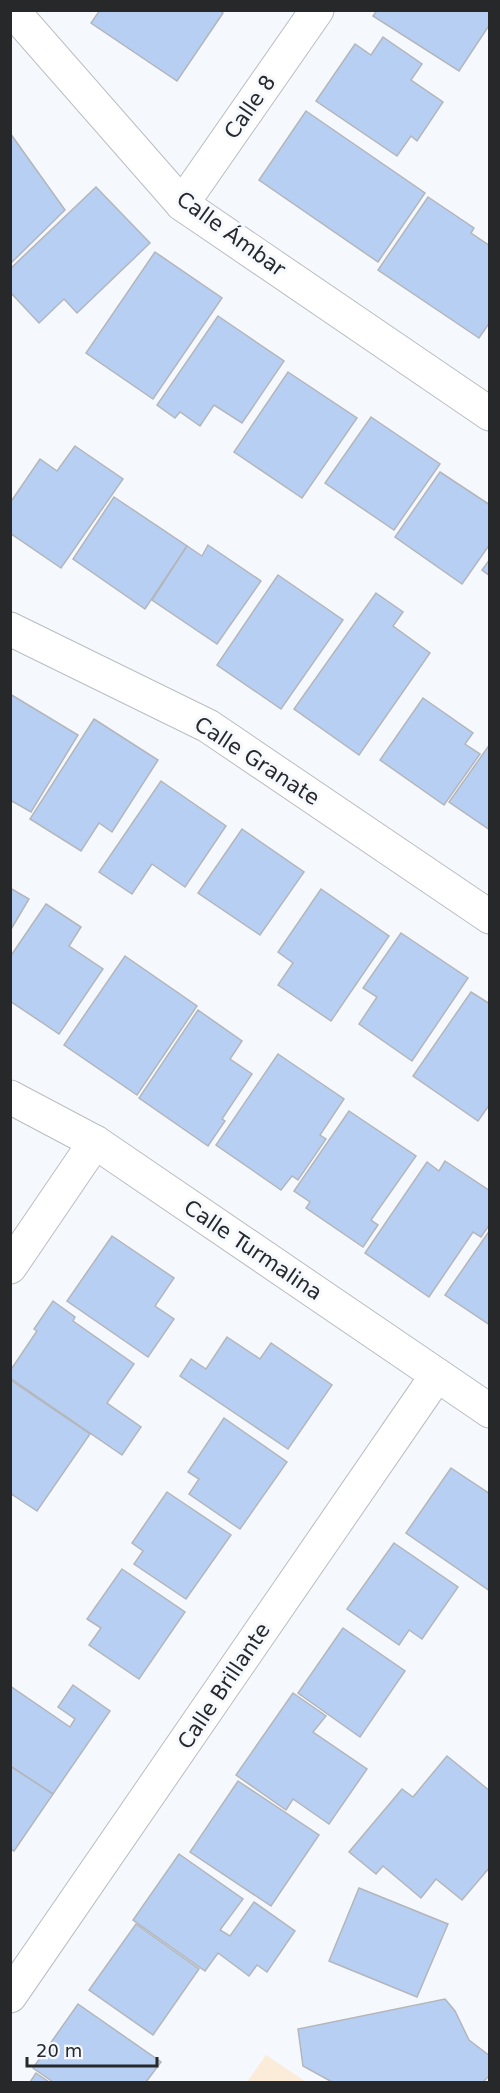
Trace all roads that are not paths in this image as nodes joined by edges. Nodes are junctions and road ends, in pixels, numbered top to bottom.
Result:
1 (12, 10) edge
2 (317, 10) edge
3 (182, 204) junction
4 (489, 414) edge
5 (10, 629) edge
6 (489, 917) edge
7 (10, 1097) edge
8 (95, 1142) junction
9 (10, 1267) edge
10 (437, 1375) junction
11 (489, 1411) edge
12 (10, 1996) edge

1 - 3 street, Calle Ámbar
2 - 3 street, Calle 8
3 - 4 street, Calle Ámbar
5 - 6 street, Calle Granate
7 - 8 street, Calle Turmalina
8 - 9 street
8 - 10 street, Calle Turmalina
10 - 11 street, Calle Turmalina
10 - 12 street, Calle Brillante

